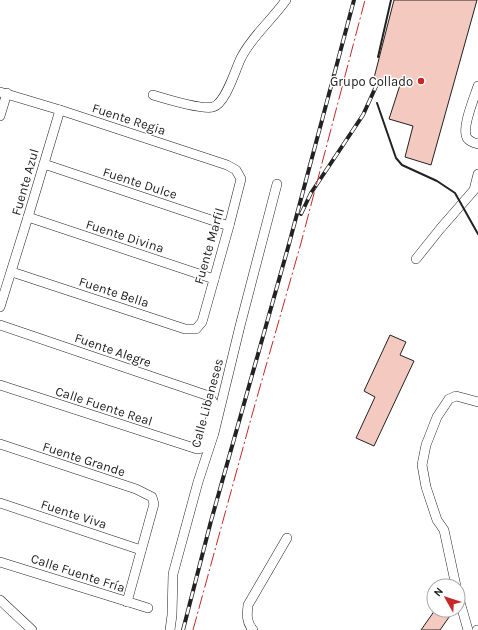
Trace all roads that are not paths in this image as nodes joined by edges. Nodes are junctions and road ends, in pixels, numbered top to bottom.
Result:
1 (286, 0) edge
2 (478, 86) edge
3 (4, 92) edge
4 (153, 95) dead end
5 (60, 110) junction
6 (0, 116) edge
7 (478, 144) edge
8 (44, 164) junction
9 (478, 174) edge
10 (241, 182) joint
11 (277, 184) dead end
12 (476, 192) edge
13 (28, 217) junction
14 (229, 226) junction
15 (416, 259) dead end
16 (12, 272) junction
17 (214, 279) junction
18 (0, 307) edge
19 (203, 317) joint
20 (0, 325) edge
21 (0, 385) edge
22 (478, 402) edge
23 (0, 444) edge
24 (200, 449) joint
25 (0, 503) edge
26 (287, 538) dead end
27 (141, 550) junction
28 (0, 562) edge
29 (454, 578) edge
30 (0, 600) edge
31 (127, 602) junction
32 (148, 608) dead end
33 (465, 618) edge
34 (32, 630) edge
35 (170, 630) edge
36 (253, 630) edge
37 (468, 630) edge

1 - 4 street
2 - 7 street
3 - 5 street, Fuente Regia
3 - 6 street
5 - 8 street, Fuente Azul
5 - 10 street, Fuente Regia
8 - 13 street, Fuente Azul
8 - 14 street, Fuente Dulce
9 - 12 street
10 - 14 street, Fuente Marfil
11 - 35 street, Calle Libaneses
12 - 15 street
13 - 16 street, Fuente Azul
13 - 17 street, Fuente Divina
14 - 17 street, Fuente Marfil
16 - 18 street, Fuente Azul
16 - 19 street, Fuente Bella
17 - 19 street, Fuente Marfil
20 - 24 street, Fuente Alegre
21 - 24 street, Calle Fuente Real
22 - 29 street
23 - 27 street, Fuente Grande
25 - 27 street, Fuente Viva
26 - 36 street
27 - 31 street
28 - 31 street, Calle Fuente Fría
30 - 34 street
31 - 32 street, Calle Fuente Fría
33 - 37 street

